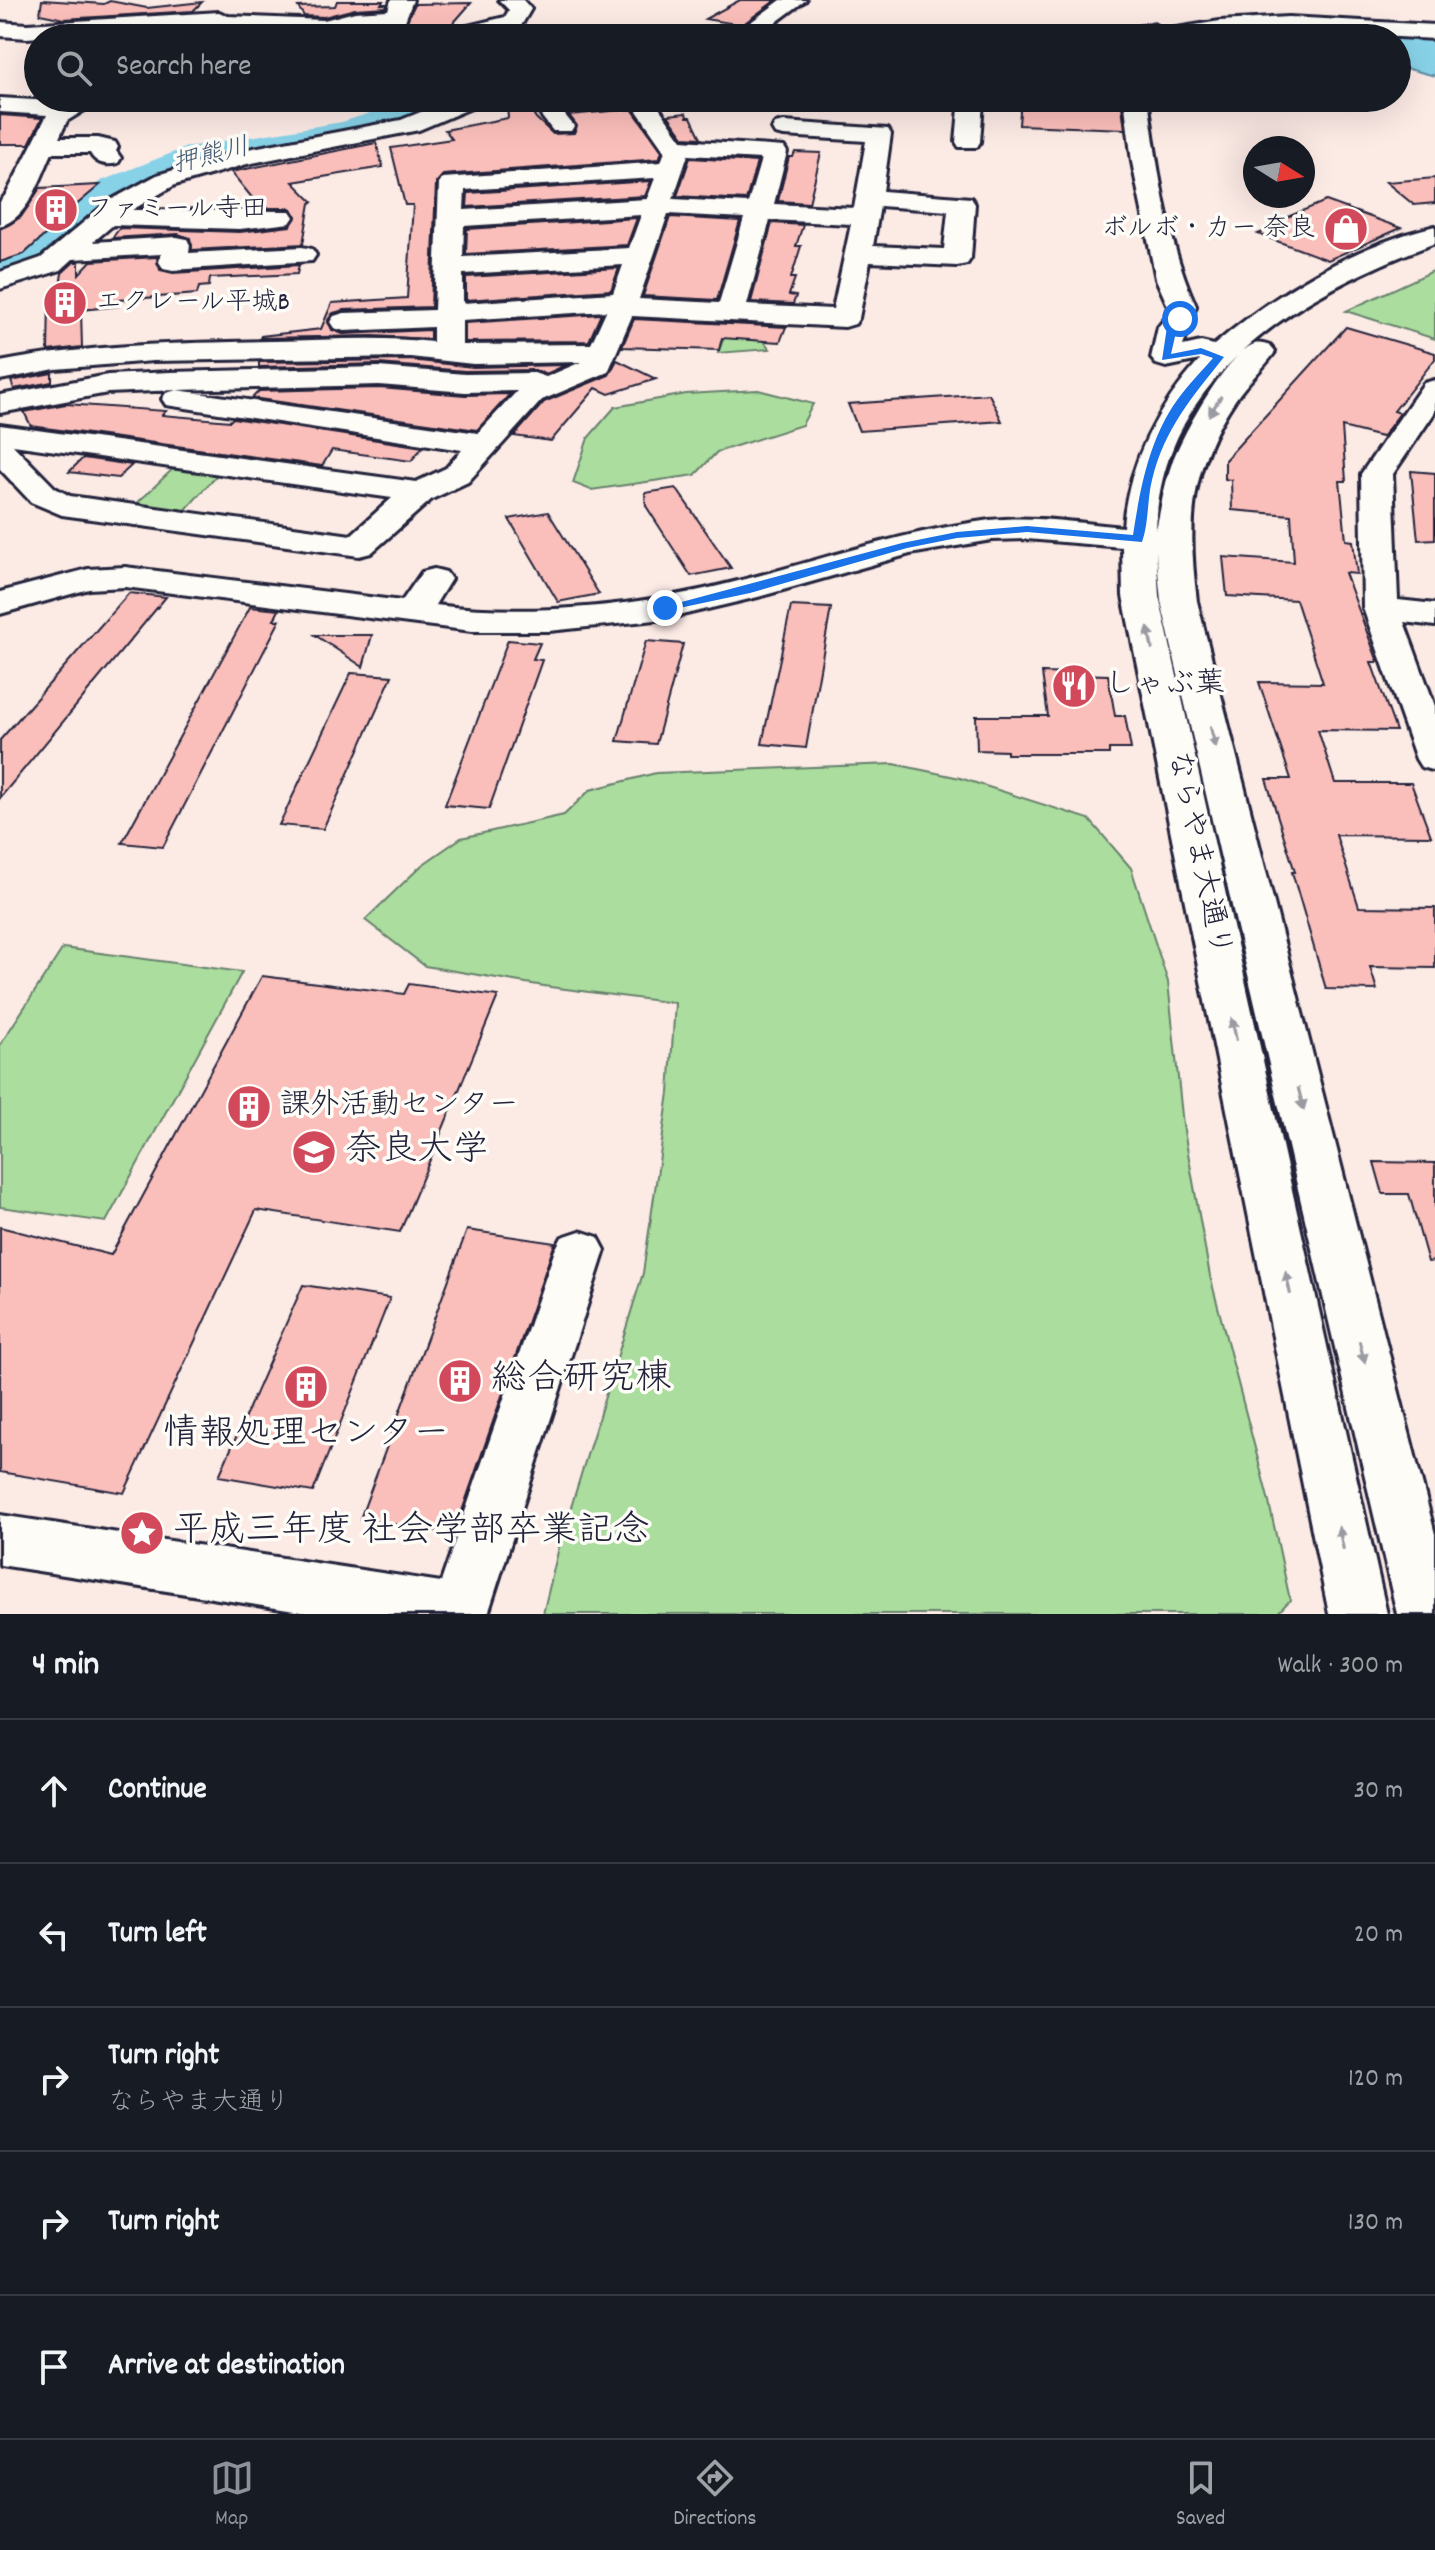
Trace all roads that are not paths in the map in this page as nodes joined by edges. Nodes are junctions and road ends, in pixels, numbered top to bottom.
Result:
1 (510, 0) edge
2 (795, 0) edge
3 (1298, 16) junction
4 (400, 18) edge
5 (215, 19) edge
6 (137, 24) edge
7 (254, 24) edge
8 (339, 24) edge
9 (501, 24) edge
10 (760, 24) edge
11 (1246, 24) edge
12 (1366, 24) edge
13 (1435, 24) edge
14 (0, 29) edge
15 (1411, 29) edge
16 (24, 31) edge
17 (1435, 32) edge
18 (24, 34) edge
19 (0, 50) edge
20 (0, 105) edge
21 (24, 105) edge
22 (67, 112) edge
23 (441, 112) edge
24 (550, 112) edge
25 (647, 112) edge
26 (884, 112) edge
27 (970, 112) edge
28 (1138, 112) edge
29 (562, 126) dead end
30 (879, 134) junction
31 (327, 137) junction
32 (781, 137) junction
33 (968, 142) dead end
34 (44, 146) junction
35 (109, 158) dead end
36 (672, 158) junction
37 (337, 166) dead end
38 (658, 206) junction
39 (868, 208) junction
40 (758, 212) junction
41 (107, 217) junction
42 (281, 217) dead end
43 (0, 218) edge
44 (451, 219) junction
45 (1435, 234) edge
46 (70, 251) junction
47 (1435, 251) edge
48 (858, 253) junction
49 (302, 255) dead end
50 (640, 256) junction
51 (450, 266) junction
52 (0, 281) edge
53 (623, 304) junction
54 (731, 312) junction
55 (448, 315) junction
56 (300, 324) dead end
57 (447, 352) junction
58 (602, 353) junction
59 (1219, 357) junction
60 (0, 371) edge
61 (558, 382) junction
62 (93, 387) junction
63 (1435, 389) edge
64 (0, 404) edge
65 (0, 434) edge
66 (485, 444) junction
67 (0, 450) edge
68 (420, 492) junction
69 (1156, 541) junction
70 (434, 579) dead end
71 (0, 603) edge
72 (1381, 608) junction
73 (412, 613) junction
74 (1435, 615) edge
75 (1426, 714) edge
76 (1435, 759) edge
77 (580, 1250) dead end
78 (0, 1540) edge
79 (459, 1612) edge
80 (1358, 1614) edge
81 (1426, 1614) edge

1 - 9 street
2 - 10 street
3 - 11 street
3 - 12 street
3 - 13 street
4 - 8 street
5 - 6 street
5 - 7 street
14 - 16 street
15 - 17 street
18 - 19 street
20 - 21 street
22 - 34 street
23 - 31 street
24 - 29 street
25 - 36 street
26 - 30 street
27 - 33 street
28 - 59 street
30 - 32 street
30 - 39 street
31 - 37 street
31 - 41 street
32 - 36 street
32 - 40 street
34 - 35 street
34 - 43 street
36 - 38 street
36 - 44 street
38 - 40 street
38 - 44 street
38 - 50 street
39 - 40 street
39 - 48 street
39 - 48 street
40 - 54 street
41 - 42 street
41 - 46 street
44 - 51 street
45 - 59 street, ならやま大通り
46 - 49 street
46 - 52 street
47 -> 69 street, ならやま大通り
48 - 54 street
50 - 51 street
50 - 53 street
51 - 55 street
53 - 54 street
53 - 55 street
53 - 58 street
55 - 56 street
55 - 57 street
57 - 58 street
57 - 60 street
58 - 61 street
59 - 69 street, ならやま大通り
61 - 62 street
61 - 66 street
62 - 64 street
62 - 66 street
63 - 72 street
65 - 68 street
66 - 68 street
67 - 68 street
69 - 73 street
80 -> 69 street, ならやま大通り
69 -> 81 street, ならやま大通り
70 - 73 street
71 - 73 street
72 - 74 street
72 - 75 street
75 - 76 street
77 - 79 street
78 - 79 street

